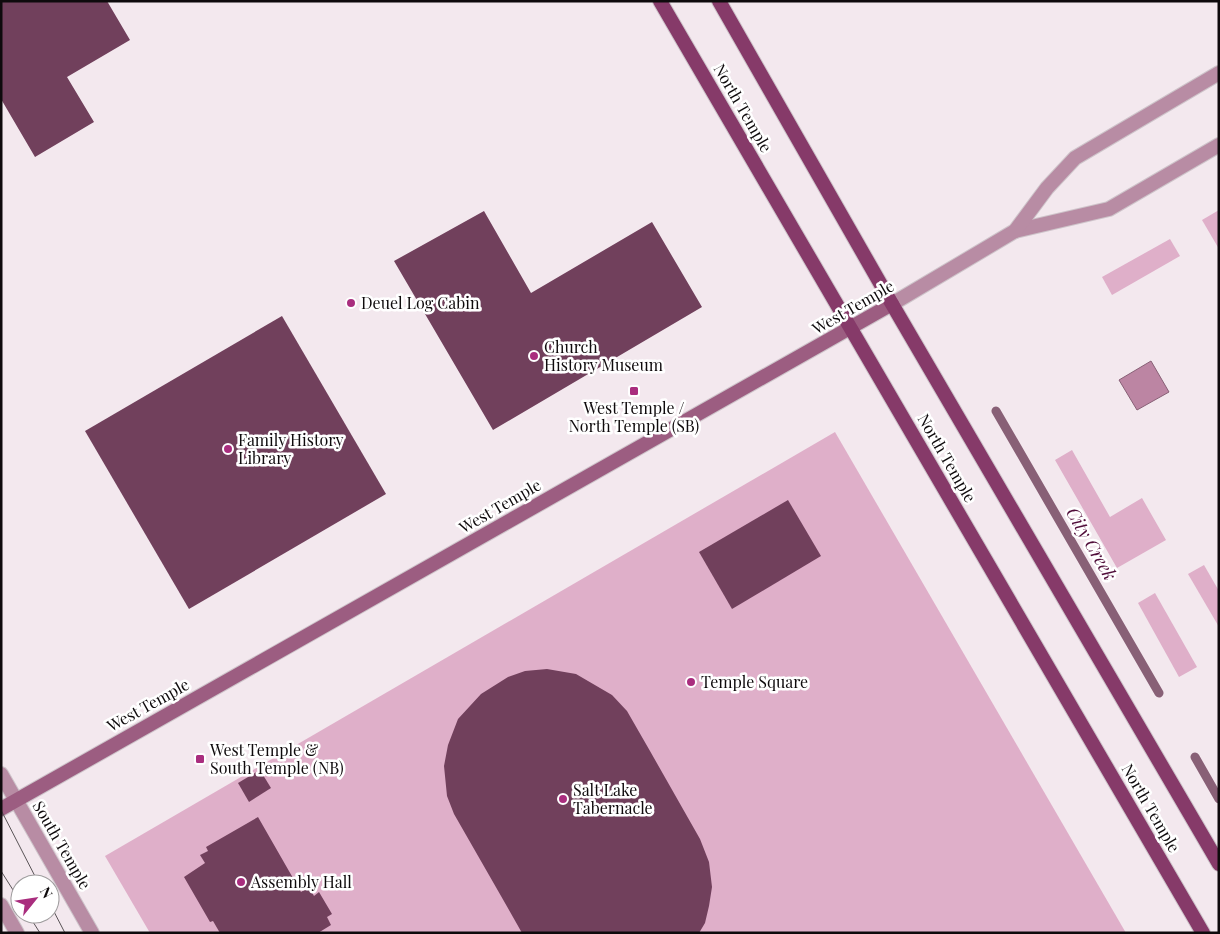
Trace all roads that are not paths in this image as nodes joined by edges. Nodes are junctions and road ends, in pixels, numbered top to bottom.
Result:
1 (660, 1) edge
2 (719, 1) edge
3 (1219, 74) edge
4 (1219, 145) edge
5 (1015, 231) junction
6 (892, 304) junction
7 (850, 328) junction
8 (1, 774) edge
9 (16, 800) junction
10 (1, 809) edge
11 (1219, 864) edge
12 (1, 905) edge
13 (17, 933) edge
14 (92, 933) edge
15 (1203, 933) edge

1 - 7 main road, North Temple
2 - 6 main road, North Temple
3 - 5 street, West Temple
4 - 5 street, West Temple
5 - 6 street, West Temple
6 - 7 main road, West Temple
6 - 11 main road, North Temple
7 - 9 main road, West Temple
7 - 15 main road, North Temple
8 - 9 street, South Temple
9 - 10 main road, West Temple
9 - 14 street, South Temple
12 - 13 street

